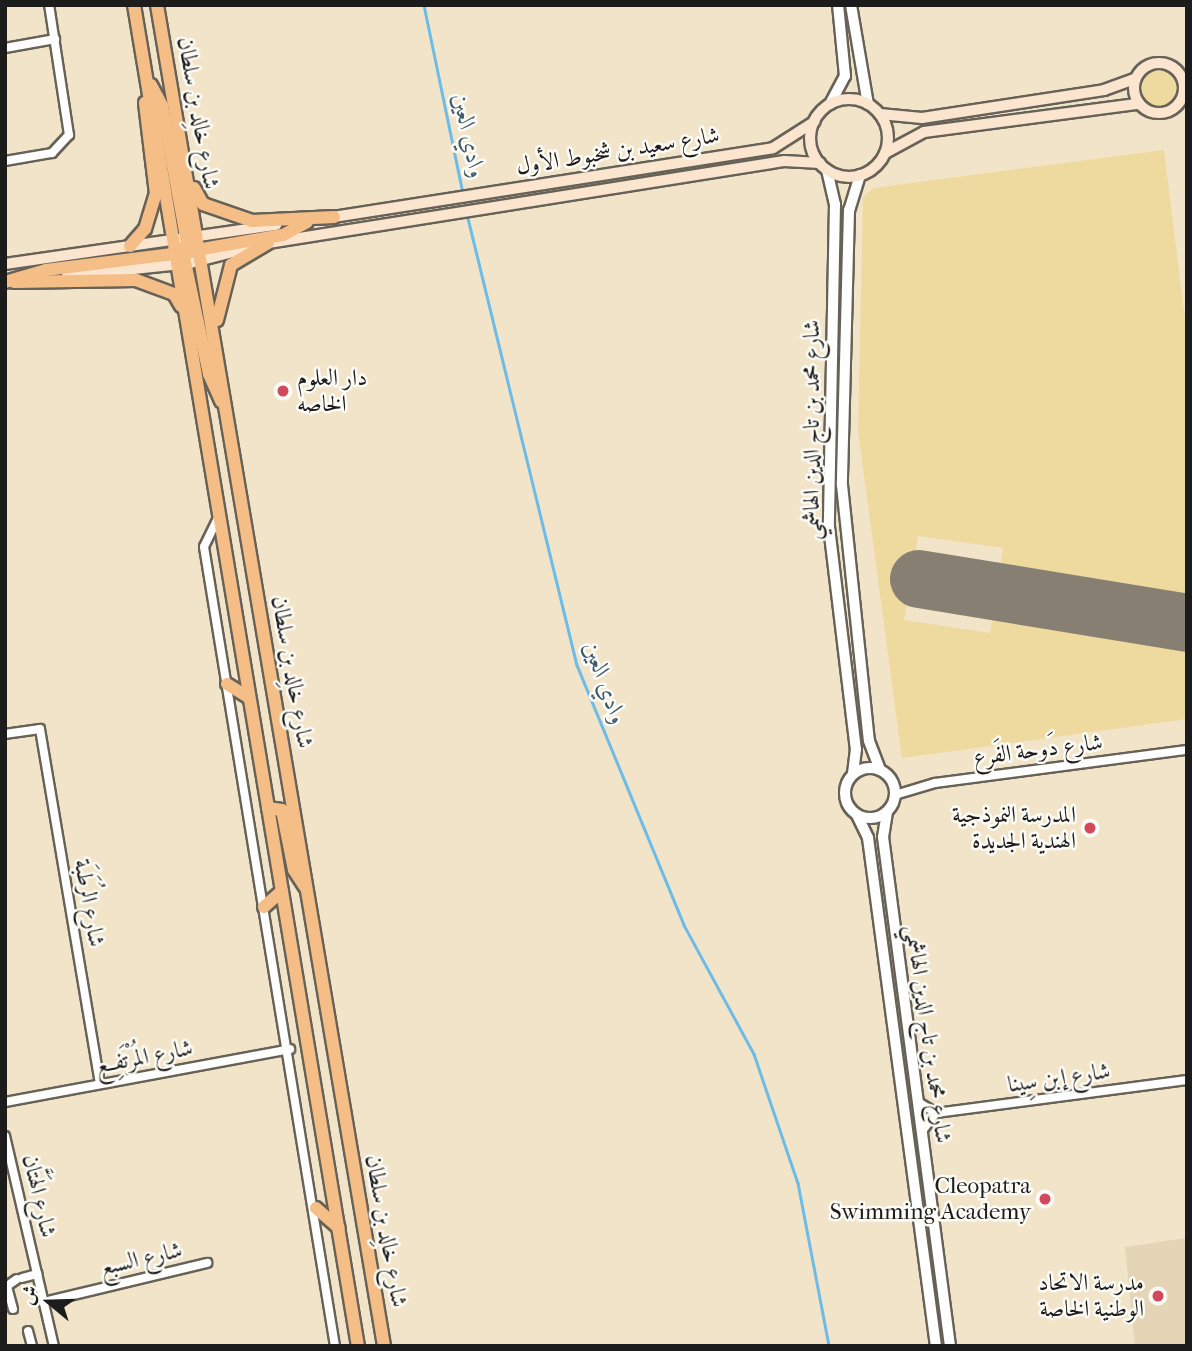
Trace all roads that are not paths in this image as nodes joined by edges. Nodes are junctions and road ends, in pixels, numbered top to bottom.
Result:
1 (49, 5) edge
2 (134, 5) edge
3 (157, 5) edge
4 (838, 5) edge
5 (851, 5) edge
6 (55, 39) junction
7 (5, 48) edge
8 (1183, 73) edge
9 (1135, 79) junction
10 (148, 82) junction
11 (1183, 101) edge
12 (830, 104) junction
13 (868, 104) junction
14 (1138, 104) junction
15 (880, 114) junction
16 (814, 122) junction
17 (885, 153) junction
18 (184, 160) junction
19 (5, 161) edge
20 (824, 167) junction
21 (860, 175) junction
22 (334, 217) junction
23 (307, 222) joint
24 (268, 243) junction
25 (130, 246) junction
26 (193, 250) junction
27 (173, 252) junction
28 (5, 264) edge
29 (8, 282) edge
30 (216, 341) junction
31 (200, 388) junction
32 (225, 407) junction
33 (219, 516) junction
34 (227, 684) junction
35 (250, 698) junction
36 (5, 734) edge
37 (1187, 750) edge
38 (880, 770) junction
39 (853, 774) junction
40 (895, 795) junction
41 (268, 807) junction
42 (887, 812) junction
43 (857, 815) junction
44 (308, 890) junction
45 (282, 891) junction
46 (264, 908) junction
47 (290, 1049) junction
48 (1187, 1080) edge
49 (100, 1084) junction
50 (5, 1102) edge
51 (918, 1102) junction
52 (936, 1113) junction
53 (922, 1131) junction
54 (5, 1136) edge
55 (316, 1208) junction
56 (339, 1228) junction
57 (207, 1263) dead end
58 (37, 1273) junction
59 (44, 1302) junction
60 (13, 1309) dead end
61 (28, 1331) dead end
62 (32, 1346) edge
63 (54, 1346) edge
64 (335, 1346) edge
65 (358, 1346) edge
66 (384, 1346) edge
67 (936, 1346) edge
68 (950, 1346) edge

1 - 6 street
2 - 10 main road, شارع خالِد بن سلطان
3 - 18 main road, شارع خالِد بن سلطان
4 - 12 street
5 - 13 street
6 - 7 street
6 - 19 street
8 - 9 main road
8 - 11 main road
9 - 14 main road
9 - 15 main road
10 - 25 main road
10 - 26 main road
10 - 27 main road, شارع خالِد بن سلطان
11 - 14 main road
12 - 13 main road
12 - 16 main road
13 - 15 main road
14 - 17 main road
15 - 17 main road
16 - 20 main road
16 - 22 main road, شارع سعيد بن شخبوط الأول
17 - 21 main road
18 - 22 main road
18 - 26 main road, شارع خالِد بن سلطان
20 - 21 main road
20 - 24 main road, شارع سعيد بن شخبوط الأول
20 - 39 street, شارع محمد بن تاج الدين الهاشمي
21 - 38 street, شارع محمد بن تاج الدين الهاشمي
22 - 23 main road, شارع سعيد بن شخبوط الأول
23 - 26 main road
24 - 26 main road, شارع سعيد بن شخبوط الأول
24 - 30 main road
25 - 27 main road
25 - 28 main road
26 - 27 main road
26 - 27 main road
26 - 30 main road, شارع خالِد بن سلطان
26 - 32 main road
27 - 29 main road
27 - 31 main road, شارع خالِد بن سلطان
29 - 31 main road
30 - 32 main road, شارع خالِد بن سلطان
31 - 33 main road, شارع خالِد بن سلطان
32 - 44 main road, شارع خالِد بن سلطان
33 - 34 street
33 - 35 main road, شارع خالِد بن سلطان
34 - 35 main road
34 - 46 street
35 - 41 main road, شارع خالِد بن سلطان
36 - 49 street, شارع الرُطَبَة
37 - 40 street, شارع دَوحة الفَرع
38 - 39 street
38 - 40 street
39 - 43 street
40 - 42 street
41 - 44 main road
41 - 45 main road, شارع خالِد بن سلطان
42 - 43 street
42 - 51 street, شارع محمد بن تاج الدين الهاشمي
43 - 67 street, شارع محمد بن تاج الدين الهاشمي
44 - 66 main road, شارع خالِد بن سلطان
45 - 46 main road
45 - 56 main road, شارع خالِد بن سلطان
46 - 47 street
47 - 49 street, شارع المُرْتَفِع
47 - 55 street
48 - 52 street, شارع إبن سِينا
49 - 50 street, شارع المُرْتَفِع
51 - 52 street
51 - 53 street, شارع محمد بن تاج الدين الهاشمي
52 - 53 street
53 - 68 street, شارع محمد بن تاج الدين الهاشمي
54 - 58 street, شارع الهَتَّان
55 - 56 main road
55 - 64 street
56 - 65 main road, شارع خالِد بن سلطان
57 - 59 street, شارع السبع
58 - 59 street, شارع الهَتَّان
58 - 60 street
59 - 63 street, شارع الهَتَّان
61 - 62 street

